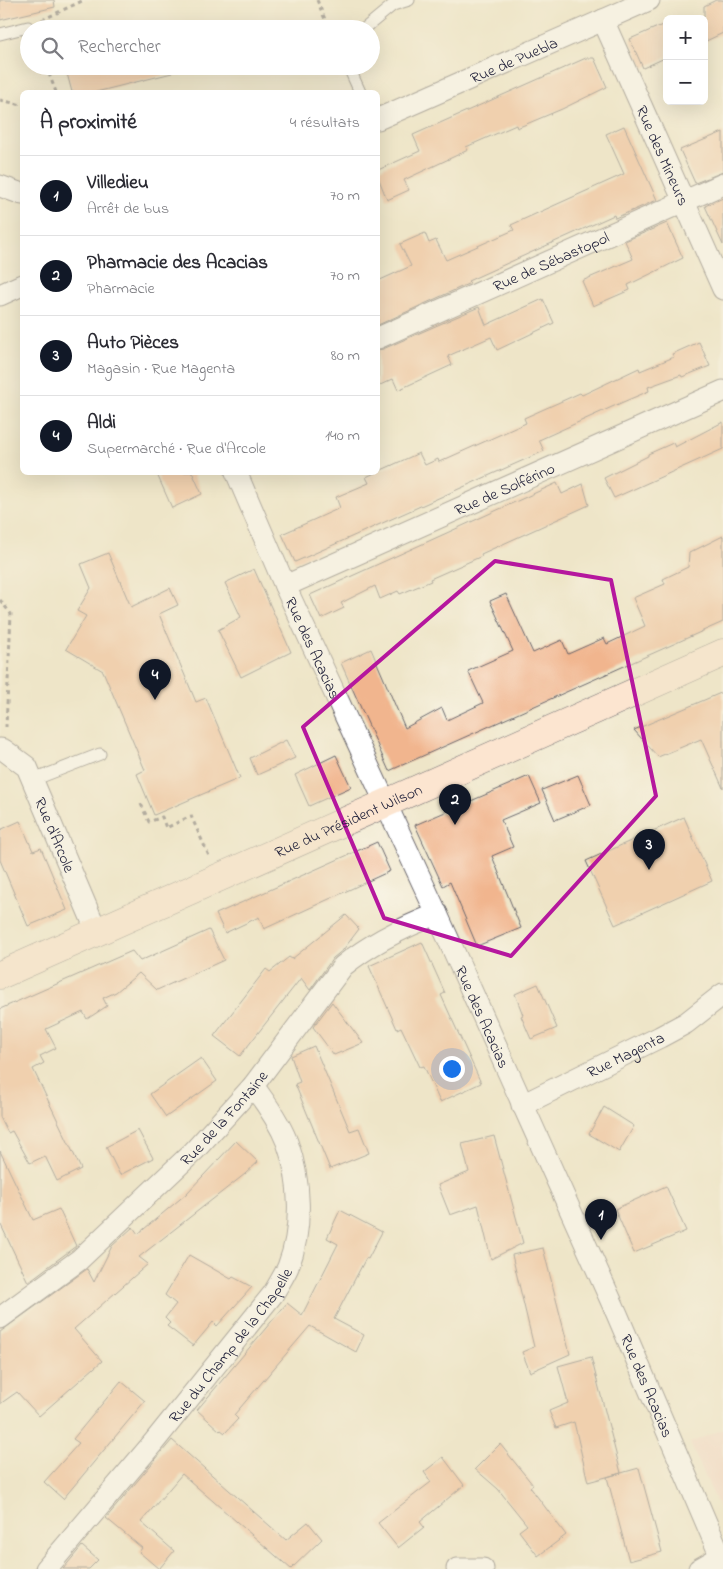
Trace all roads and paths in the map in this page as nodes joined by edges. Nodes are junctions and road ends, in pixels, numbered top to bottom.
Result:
1 (84, 0) edge
2 (317, 0) edge
3 (409, 0) edge
4 (650, 0) edge
5 (43, 20) edge
6 (325, 20) edge
7 (375, 20) edge
8 (603, 20) junction
9 (20, 29) edge
10 (0, 34) edge
11 (49, 75) edge
12 (352, 75) edge
13 (55, 90) edge
14 (359, 90) edge
15 (0, 100) edge
16 (20, 105) edge
17 (380, 118) edge
18 (723, 184) edge
19 (0, 186) edge
20 (20, 193) edge
21 (684, 201) junction
22 (20, 286) edge
23 (723, 288) edge
24 (0, 295) edge
25 (380, 337) edge
26 (723, 391) edge
27 (237, 475) edge
28 (285, 586) junction
29 (0, 600) edge
30 (723, 653) edge
31 (6, 727) dead end
32 (0, 749) edge
33 (100, 754) dead end
34 (33, 780) junction
35 (386, 802) junction
36 (141, 804) dead end
37 (218, 878) junction
38 (437, 914) junction
39 (97, 932) junction
40 (0, 975) edge
41 (723, 994) edge
42 (253, 1086) junction
43 (522, 1105) junction
44 (0, 1318) edge
45 (722, 1559) edge
46 (46, 1569) edge
47 (457, 1569) edge
48 (483, 1569) edge
49 (699, 1569) edge

1 - 5 path
2 - 6 path
3 - 7 lane
4 - 8 street, Rue de Puebla
8 - 17 street, Rue de Puebla
8 - 21 street, Rue des Mineurs
9 - 10 lane
11 - 13 path
12 - 14 lane
15 - 16 path
18 - 21 street, Rue de Sébastopol
19 - 20 street
21 - 23 street, Rue des Mineurs
21 - 25 street, Rue de Sébastopol
22 - 24 street
26 - 28 street, Rue de Solférino
27 - 28 street, Rue des Acacias
28 - 35 street, Rue des Acacias
29 - 31 path
30 - 35 main road, Rue du Président Wilson
32 - 34 street, Rue d'Arcole
33 - 34 lane
34 - 39 street, Rue d'Arcole
35 - 37 main road, Rue du Président Wilson
35 - 38 street, Rue des Acacias
36 - 37 path
37 - 39 main road, Rue du Président Wilson
38 - 42 street, Rue de la Fontaine
38 - 43 street, Rue des Acacias
39 - 40 main road, Rue du Président Wilson
41 - 43 street, Rue Magenta
42 - 44 street, Rue de la Fontaine
42 - 46 street, Rue du Champ de la Chapelle
43 - 45 street, Rue des Acacias
45 - 49 street
47 - 48 street

